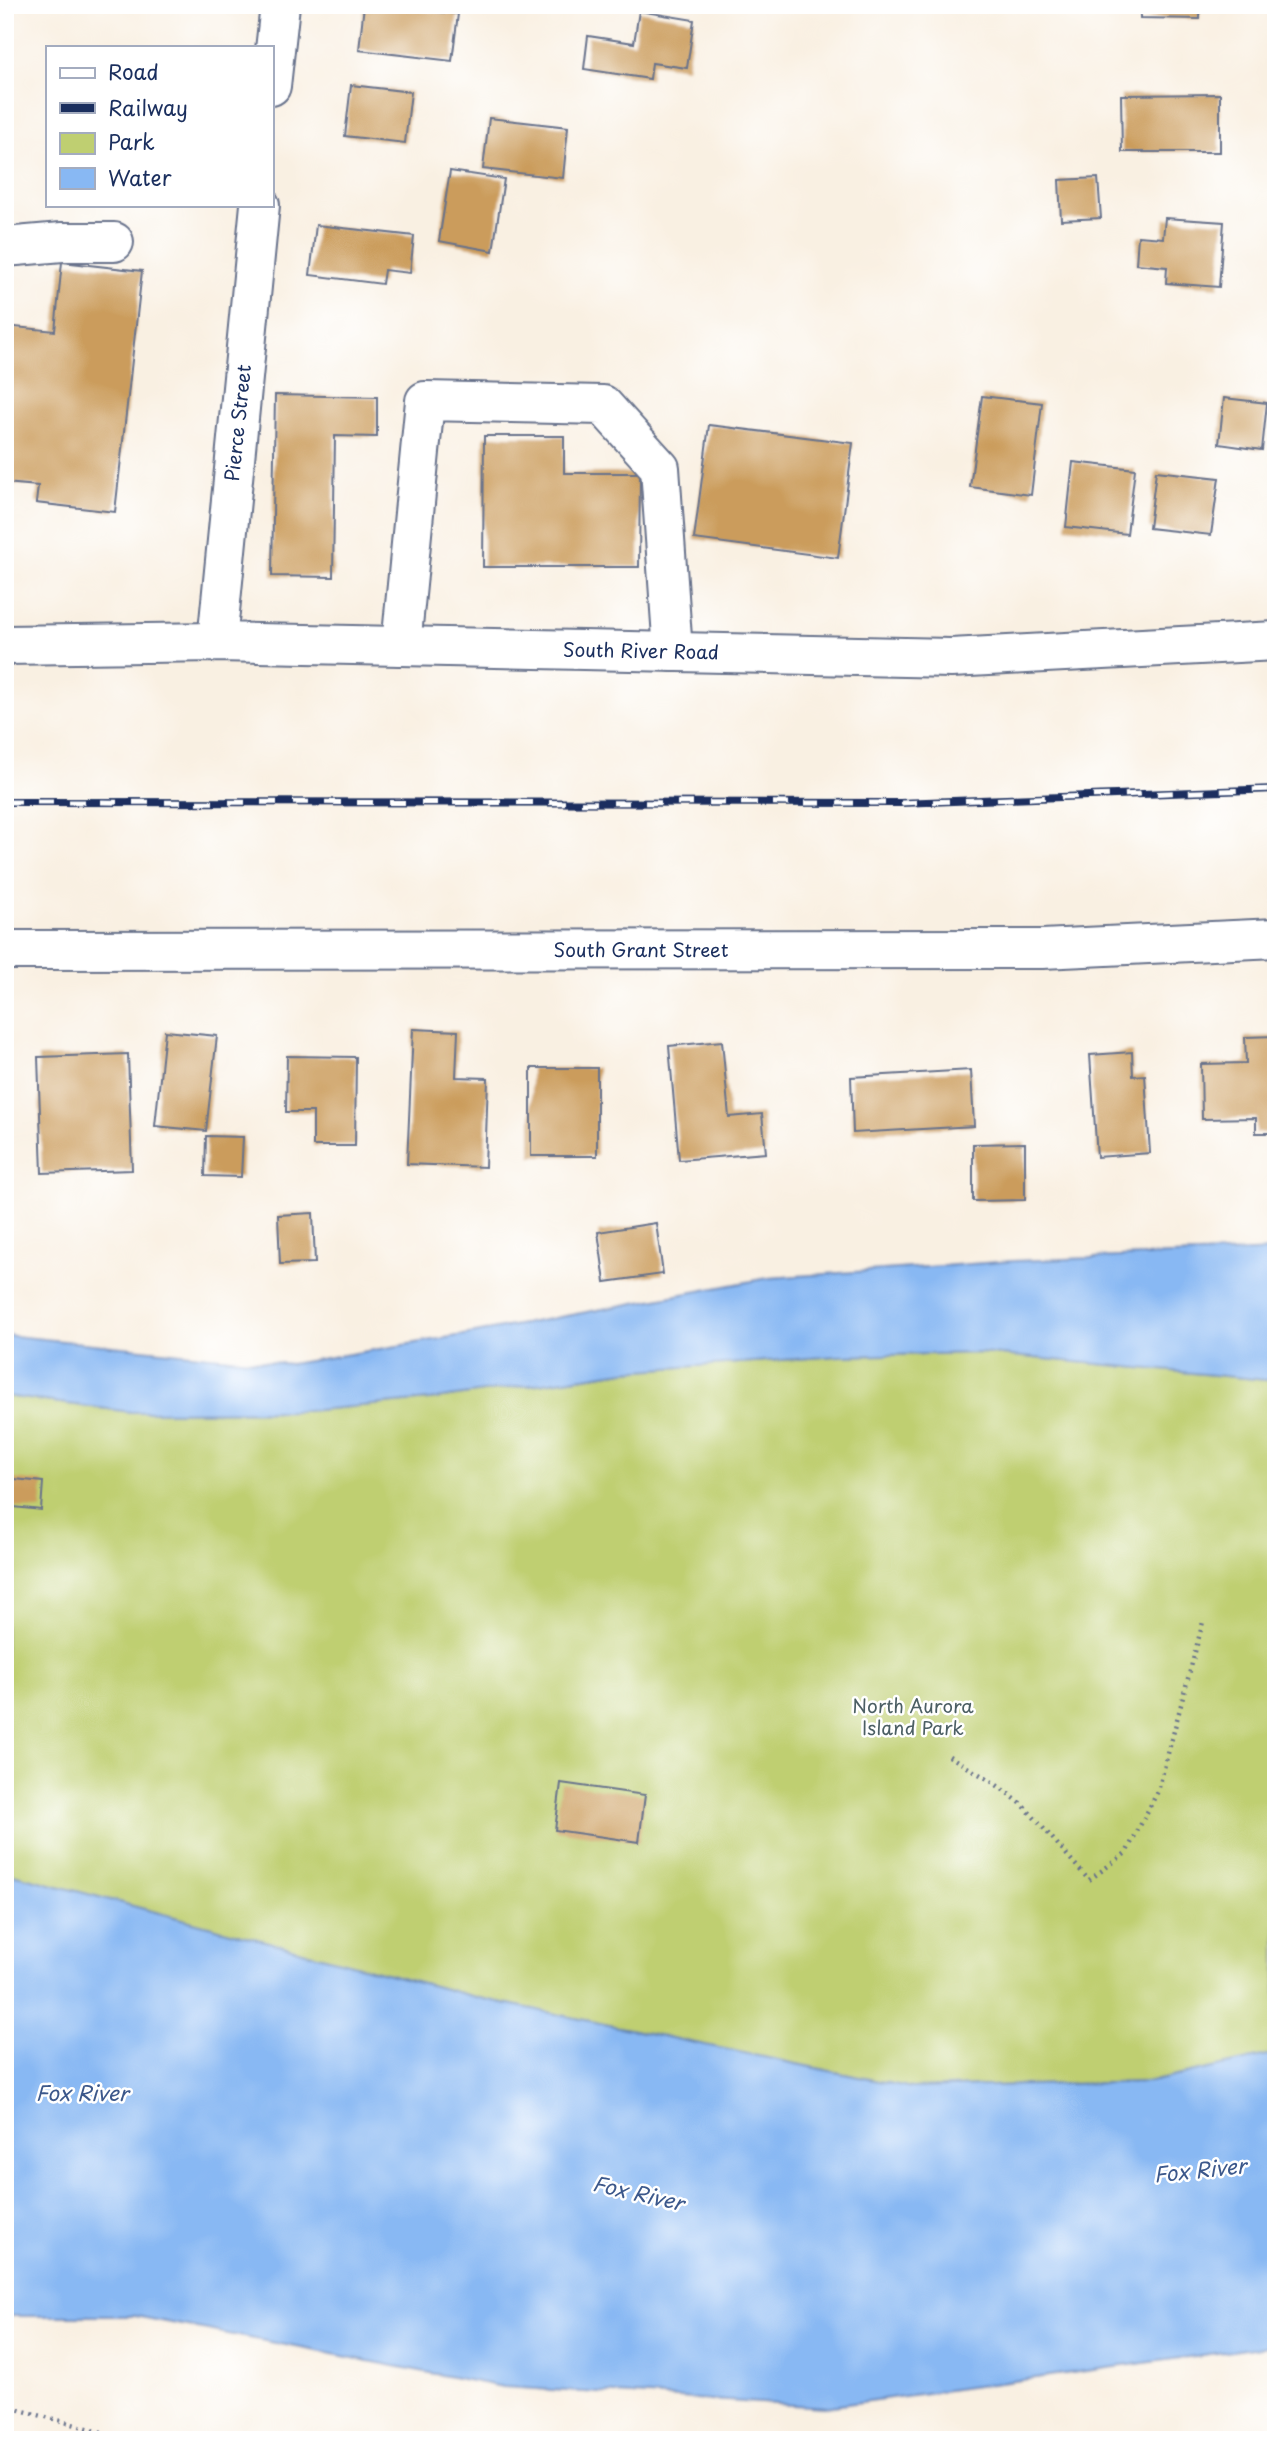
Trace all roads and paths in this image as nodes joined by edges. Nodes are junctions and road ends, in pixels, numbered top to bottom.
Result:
1 (280, 5) edge
2 (273, 68) edge
3 (260, 206) edge
4 (114, 242) dead end
5 (5, 247) edge
6 (1276, 641) edge
7 (217, 642) junction
8 (5, 645) edge
9 (401, 646) junction
10 (673, 652) junction
11 (1276, 938) edge
12 (5, 950) edge
13 (1203, 1622) dead end
14 (949, 1756) dead end
15 (5, 2406) edge
16 (132, 2440) edge

1 - 2 street
3 - 7 street, Pierce Street
4 - 5 street
6 - 10 street, South River Road
7 - 8 street, South River Road
7 - 9 street, South River Road
9 - 10 street, South River Road
9 - 10 street
11 - 12 street, South Grant Street
13 - 14 path
15 - 16 path

